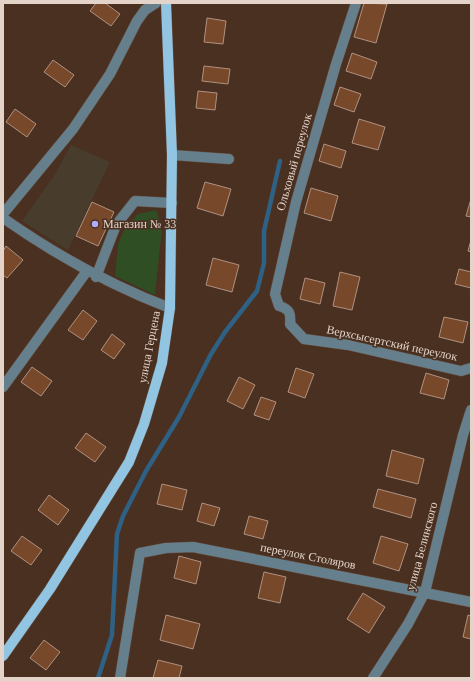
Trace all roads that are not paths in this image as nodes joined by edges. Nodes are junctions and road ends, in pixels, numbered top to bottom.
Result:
1 (156, 3) edge
2 (166, 3) edge
3 (356, 3) edge
4 (172, 155) junction
5 (229, 159) dead end
6 (172, 203) junction
7 (3, 214) edge
8 (3, 218) edge
9 (87, 271) junction
10 (96, 277) junction
11 (170, 308) junction
12 (290, 324) joint
13 (471, 368) edge
14 (3, 387) edge
15 (471, 410) edge
16 (424, 592) junction
17 (471, 602) edge
18 (3, 656) edge
19 (120, 678) edge
20 (373, 678) edge

1 - 7 street
2 - 4 main road, улица Герцена
3 - 12 street, Ольховый переулок
4 - 5 street
4 - 6 main road, улица Герцена
6 - 10 street
6 - 11 main road, улица Герцена
8 - 9 street
9 - 10 street
9 - 14 street
10 - 11 street
11 - 18 main road, улица Герцена
12 - 13 street, Верхсысертский переулок
15 - 16 street, улица Белинского
16 - 17 street, переулок Столяров
16 - 19 street, переулок Столяров
16 - 20 street, улица Белинского

